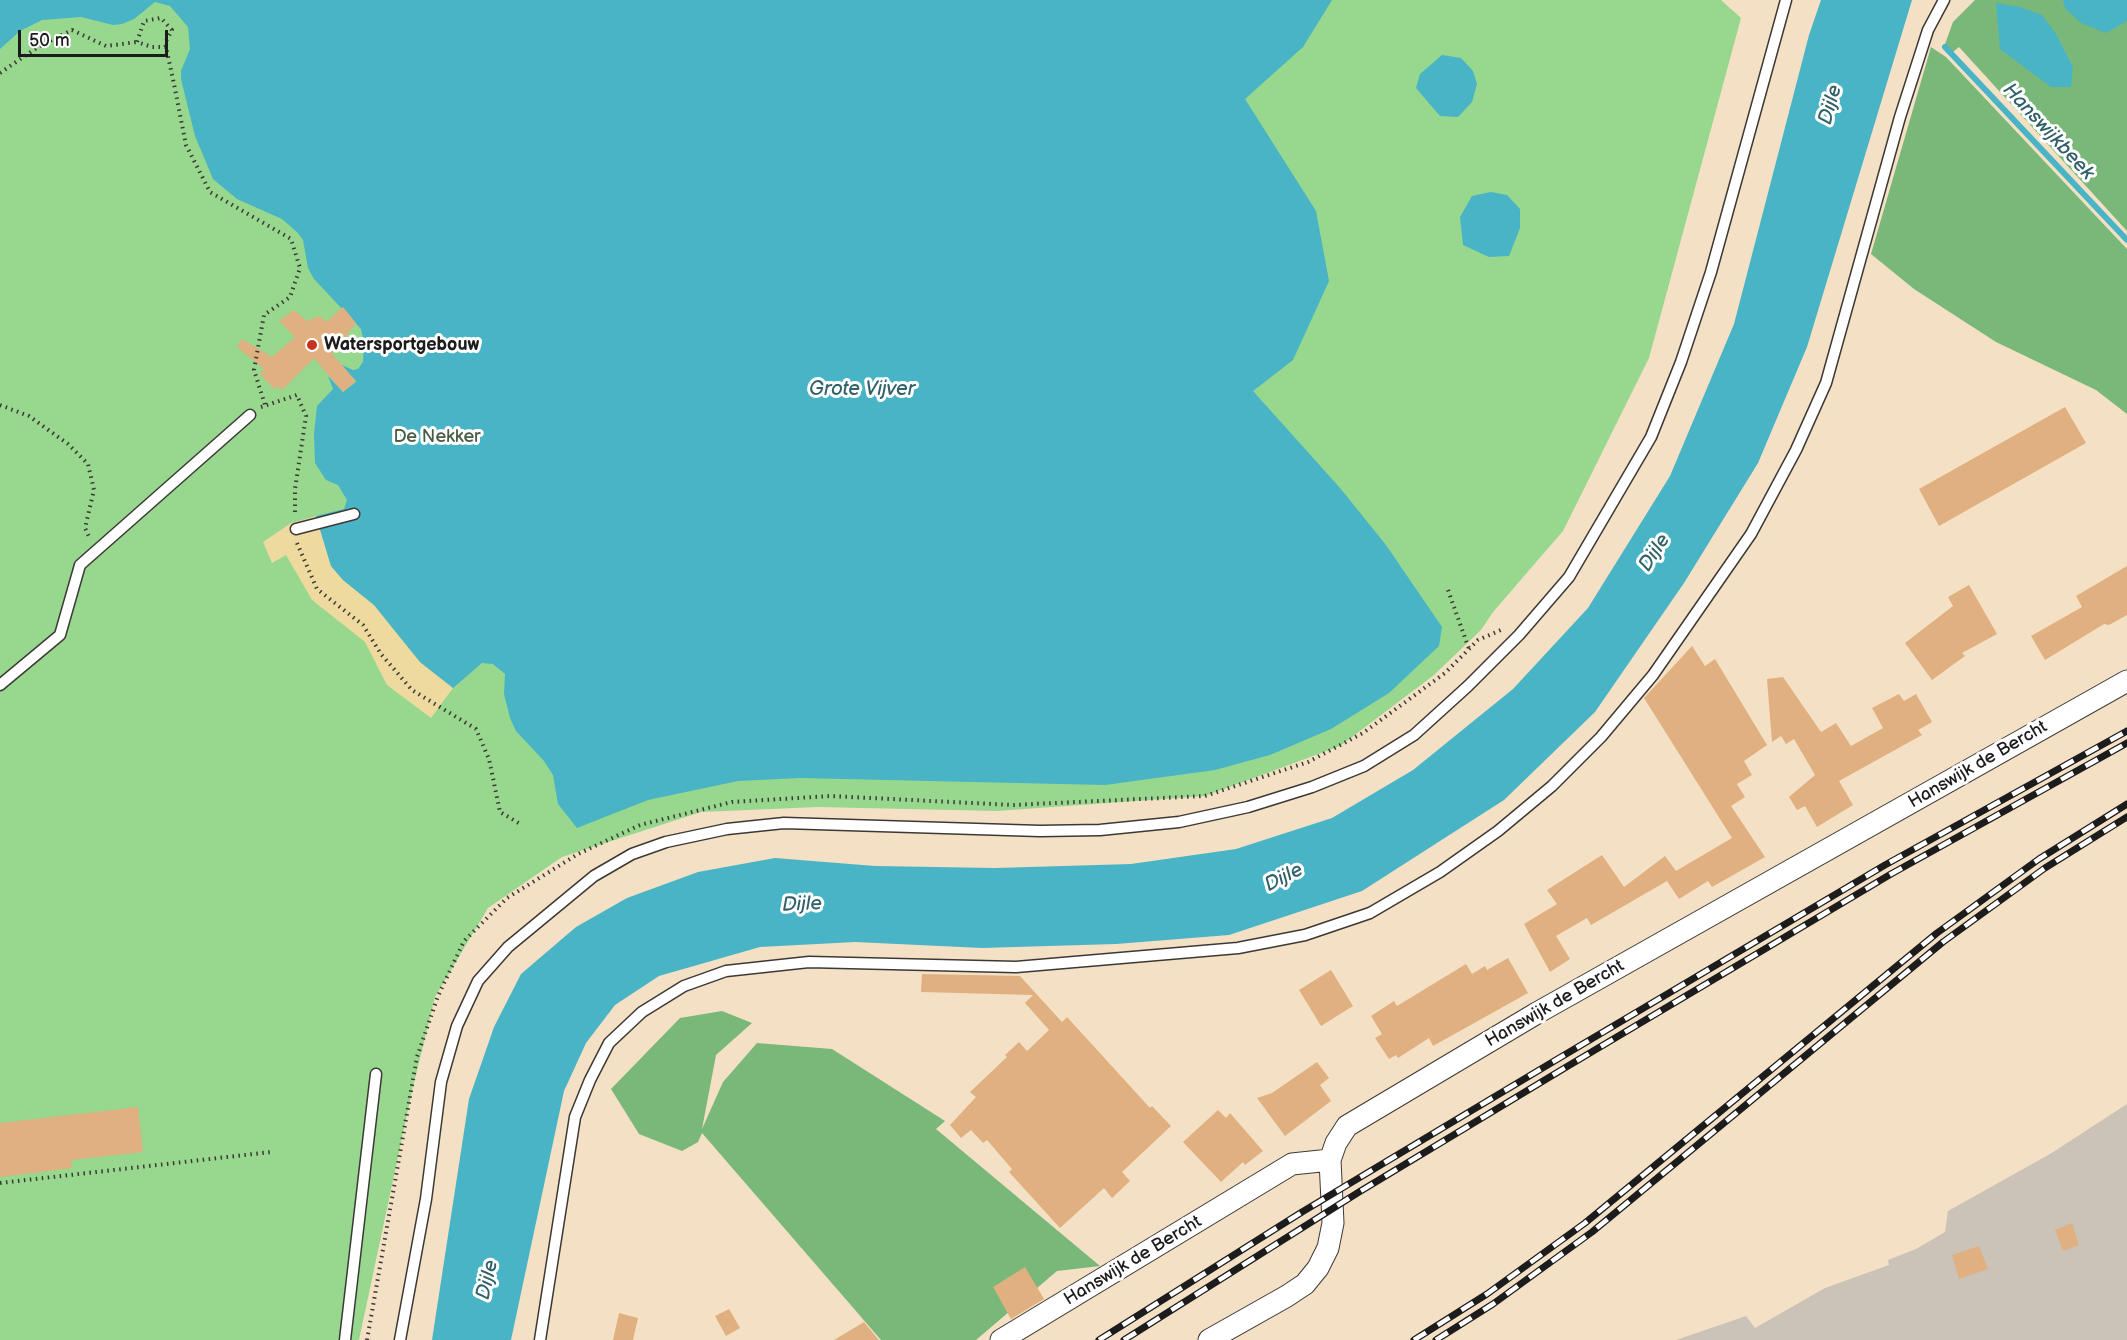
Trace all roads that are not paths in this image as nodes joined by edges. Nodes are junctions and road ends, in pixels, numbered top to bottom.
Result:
1 (1786, 0) edge
2 (1944, 0) edge
3 (250, 415) road end
4 (354, 514) dead end
5 (296, 529) road end
6 (2127, 681) edge
7 (0, 685) edge
8 (376, 1074) dead end
9 (1330, 1160) junction
10 (345, 1340) edge
11 (400, 1340) edge
12 (540, 1340) edge
13 (1001, 1340) edge
14 (1209, 1340) edge

1 - 11 lane
2 - 12 lane
3 - 7 lane
4 - 5 lane
6 - 9 street, Hanswijk de Bercht
8 - 10 lane
9 - 13 street, Hanswijk de Bercht
9 - 14 street

